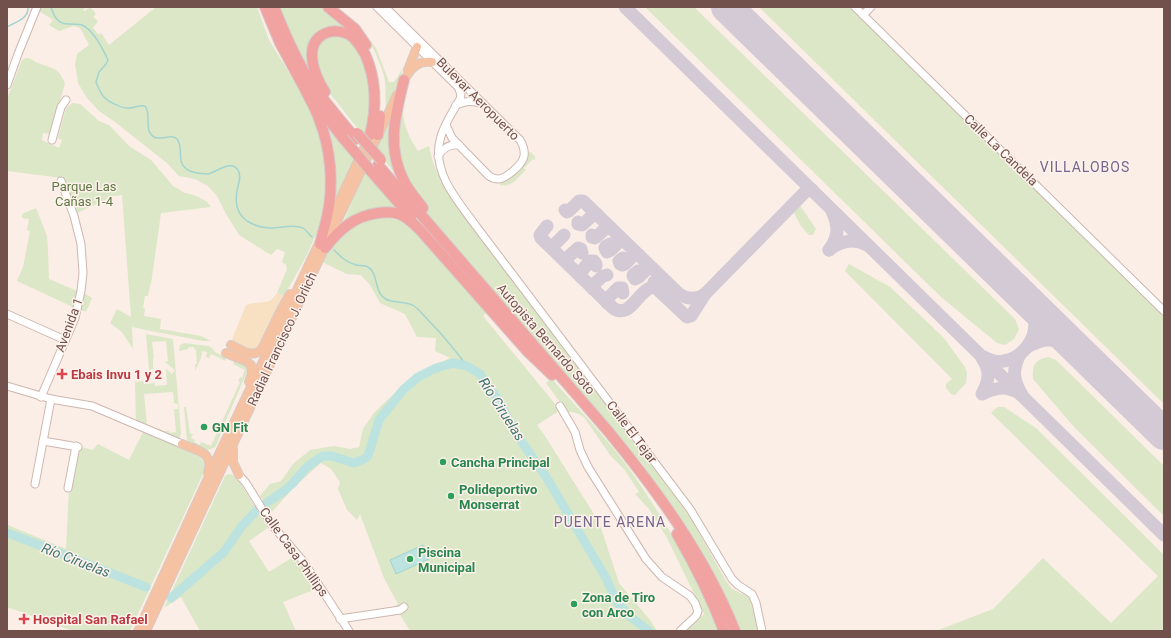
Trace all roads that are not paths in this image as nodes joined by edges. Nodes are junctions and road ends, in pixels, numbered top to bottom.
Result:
1 (37, 7) edge
2 (266, 7) edge
3 (274, 7) edge
4 (328, 7) edge
5 (377, 7) edge
6 (385, 7) edge
7 (855, 7) edge
8 (871, 7) edge
9 (863, 15) junction
10 (417, 47) junction
11 (292, 57) junction
12 (432, 62) junction
13 (404, 80) junction
14 (7, 85) edge
15 (309, 87) junction
16 (325, 92) junction
17 (66, 100) dead end
18 (456, 105) junction
19 (484, 105) junction
20 (446, 125) junction
21 (374, 135) junction
22 (355, 138) junction
23 (51, 140) dead end
24 (459, 145) junction
25 (438, 156) junction
26 (376, 166) junction
27 (61, 181) dead end
28 (428, 217) junction
29 (322, 246) junction
30 (314, 254) junction
31 (472, 278) junction
32 (1164, 310) edge
33 (7, 314) edge
34 (65, 340) junction
35 (231, 345) dead end
36 (226, 353) dead end
37 (556, 379) junction
38 (7, 386) edge
39 (41, 397) junction
40 (50, 399) junction
41 (560, 406) dead end
42 (43, 441) junction
43 (182, 444) joint
44 (233, 445) junction
45 (220, 452) junction
46 (220, 473) junction
47 (239, 474) junction
48 (34, 484) dead end
49 (68, 488) dead end
50 (203, 489) junction
51 (166, 579) junction
52 (404, 607) dead end
53 (340, 619) junction
54 (135, 631) edge
55 (138, 631) edge
56 (146, 631) edge
57 (151, 631) edge
58 (348, 631) edge
59 (680, 631) edge
60 (724, 631) edge
61 (735, 631) edge
62 (762, 631) edge

1 - 14 street
2 - 11 highway
3 - 11 highway
4 - 21 highway
5 - 10 street, Bulevar Aeropuerto
6 - 19 street, Bulevar Aeropuerto
7 - 9 street, Calle La Candela
8 - 9 street
9 - 32 street, Calle La Candela
10 - 12 street, Bulevar Aeropuerto
10 - 13 main road
11 - 15 highway, Autopista Bernardo Soto
11 - 16 highway, Autopista Bernardo Soto
11 - 22 highway, Autopista Bernardo Soto
12 - 13 main road, Radial Francisco J. Orlich
12 - 18 street, Bulevar Aeropuerto
13 - 21 main road, Radial Francisco J. Orlich
13 - 28 highway
15 - 22 highway, Autopista Bernardo Soto
15 - 26 highway, Autopista Bernardo Soto, bridge
15 - 29 highway
16 - 21 highway
16 - 22 highway, Autopista Bernardo Soto
17 - 23 street
18 - 19 street
18 - 20 street, Bulevar Aeropuerto
19 - 24 street, Bulevar Aeropuerto
20 - 24 street, Bulevar Aeropuerto
20 - 25 street, Calle El Tejar
21 - 29 main road, Radial Francisco J. Orlich
22 - 26 highway, Autopista Bernardo Soto
24 - 25 street
25 - 62 street, Calle El Tejar
26 - 28 highway, Autopista Bernardo Soto
26 - 31 highway, Autopista Bernardo Soto
27 - 34 street, Avenida 1
28 - 31 highway
29 - 30 main road, Radial Francisco J. Orlich
29 - 37 highway
29 - 44 main road, Radial Francisco J. Orlich
30 - 35 main road
30 - 45 main road, Radial Francisco J. Orlich
31 - 37 highway, Autopista Bernardo Soto
31 - 61 highway, Autopista Bernardo Soto
33 - 34 street
34 - 39 street, Avenida 1
36 - 45 main road
37 - 60 highway, Autopista Bernardo Soto
38 - 39 street
39 - 40 street
40 - 42 street
40 - 43 street
41 - 59 street
42 - 48 street
42 - 49 street
43 - 50 main road
44 - 46 main road, Radial Francisco J. Orlich
44 - 47 main road
45 - 50 main road, Radial Francisco J. Orlich
46 - 47 main road
46 - 51 main road, Radial Francisco J. Orlich
47 - 53 street, Calle Casa Phillips
50 - 51 main road, Radial Francisco J. Orlich
51 - 54 main road
51 - 55 main road, Radial Francisco J. Orlich
51 - 56 main road, Radial Francisco J. Orlich
51 - 57 main road
52 - 53 street
53 - 58 street, Calle Casa Phillips

